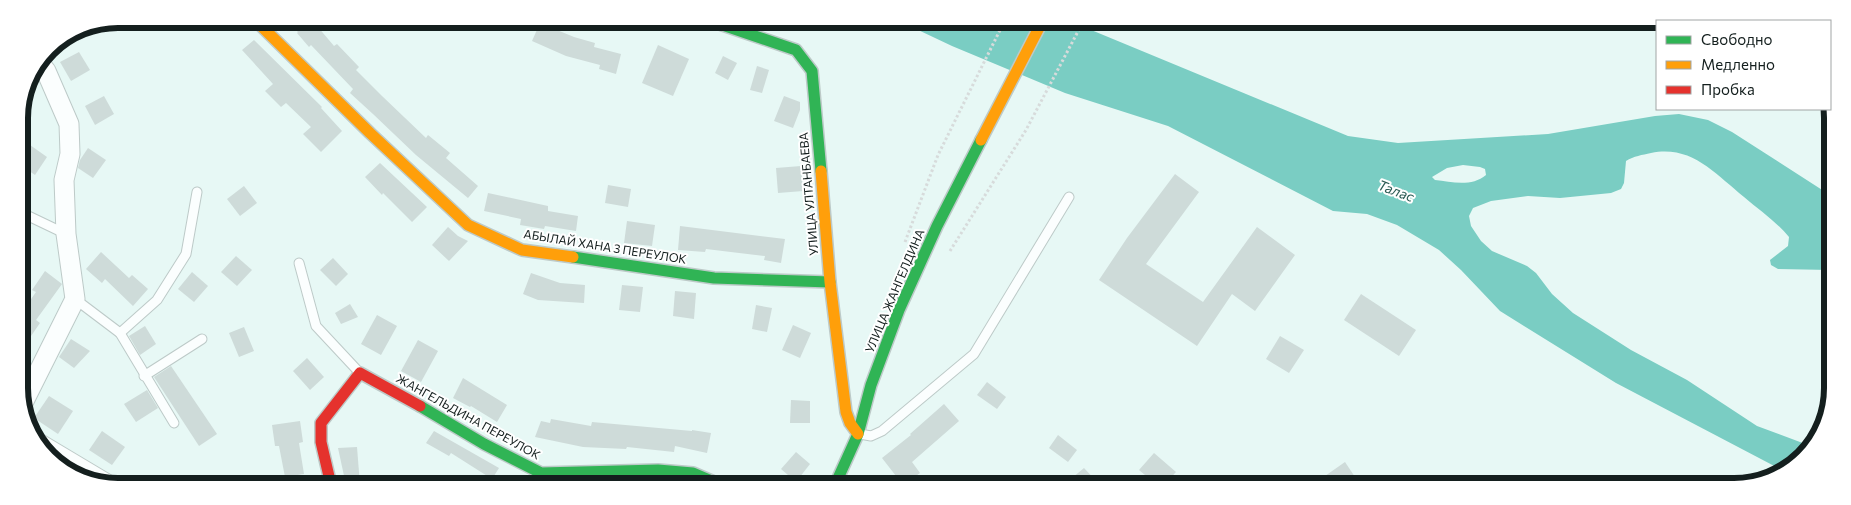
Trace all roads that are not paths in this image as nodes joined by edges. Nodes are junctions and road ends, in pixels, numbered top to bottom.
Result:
1 (263, 28) edge
2 (729, 28) edge
3 (1039, 28) edge
4 (43, 67) edge
5 (197, 192) dead end
6 (1069, 197) dead end
7 (28, 216) edge
8 (66, 234) junction
9 (299, 263) dead end
10 (830, 282) junction
11 (75, 299) junction
12 (120, 334) junction
13 (202, 339) dead end
14 (360, 373) junction
15 (144, 376) junction
16 (28, 393) edge
17 (174, 423) dead end
18 (858, 434) junction
19 (59, 455) edge
20 (87, 472) edge
21 (330, 478) edge
22 (704, 478) edge
23 (838, 478) edge

1 - 10 street, АБЫЛАЙ ХАНА 3 ПЕРЕУЛОК
2 - 10 street, УЛИЦА УЛТАНБАЕВА
3 - 18 street, УЛИЦА ЖАНГЕЛДИНА
4 - 8 street
5 - 12 lane
6 - 18 lane
7 - 8 lane
8 - 11 street
9 - 14 lane, ЖАНГЕЛЬДИНА ПЕРЕУЛОК
10 - 18 street, УЛИЦА УЛТАНБАЕВА
11 - 12 lane
11 - 16 street
12 - 15 lane
13 - 15 lane
14 - 21 street
14 - 22 street, ЖАНГЕЛЬДИНА ПЕРЕУЛОК
15 - 17 lane
18 - 23 street, УЛИЦА ЖАНГЕЛДИНА
19 - 20 street

